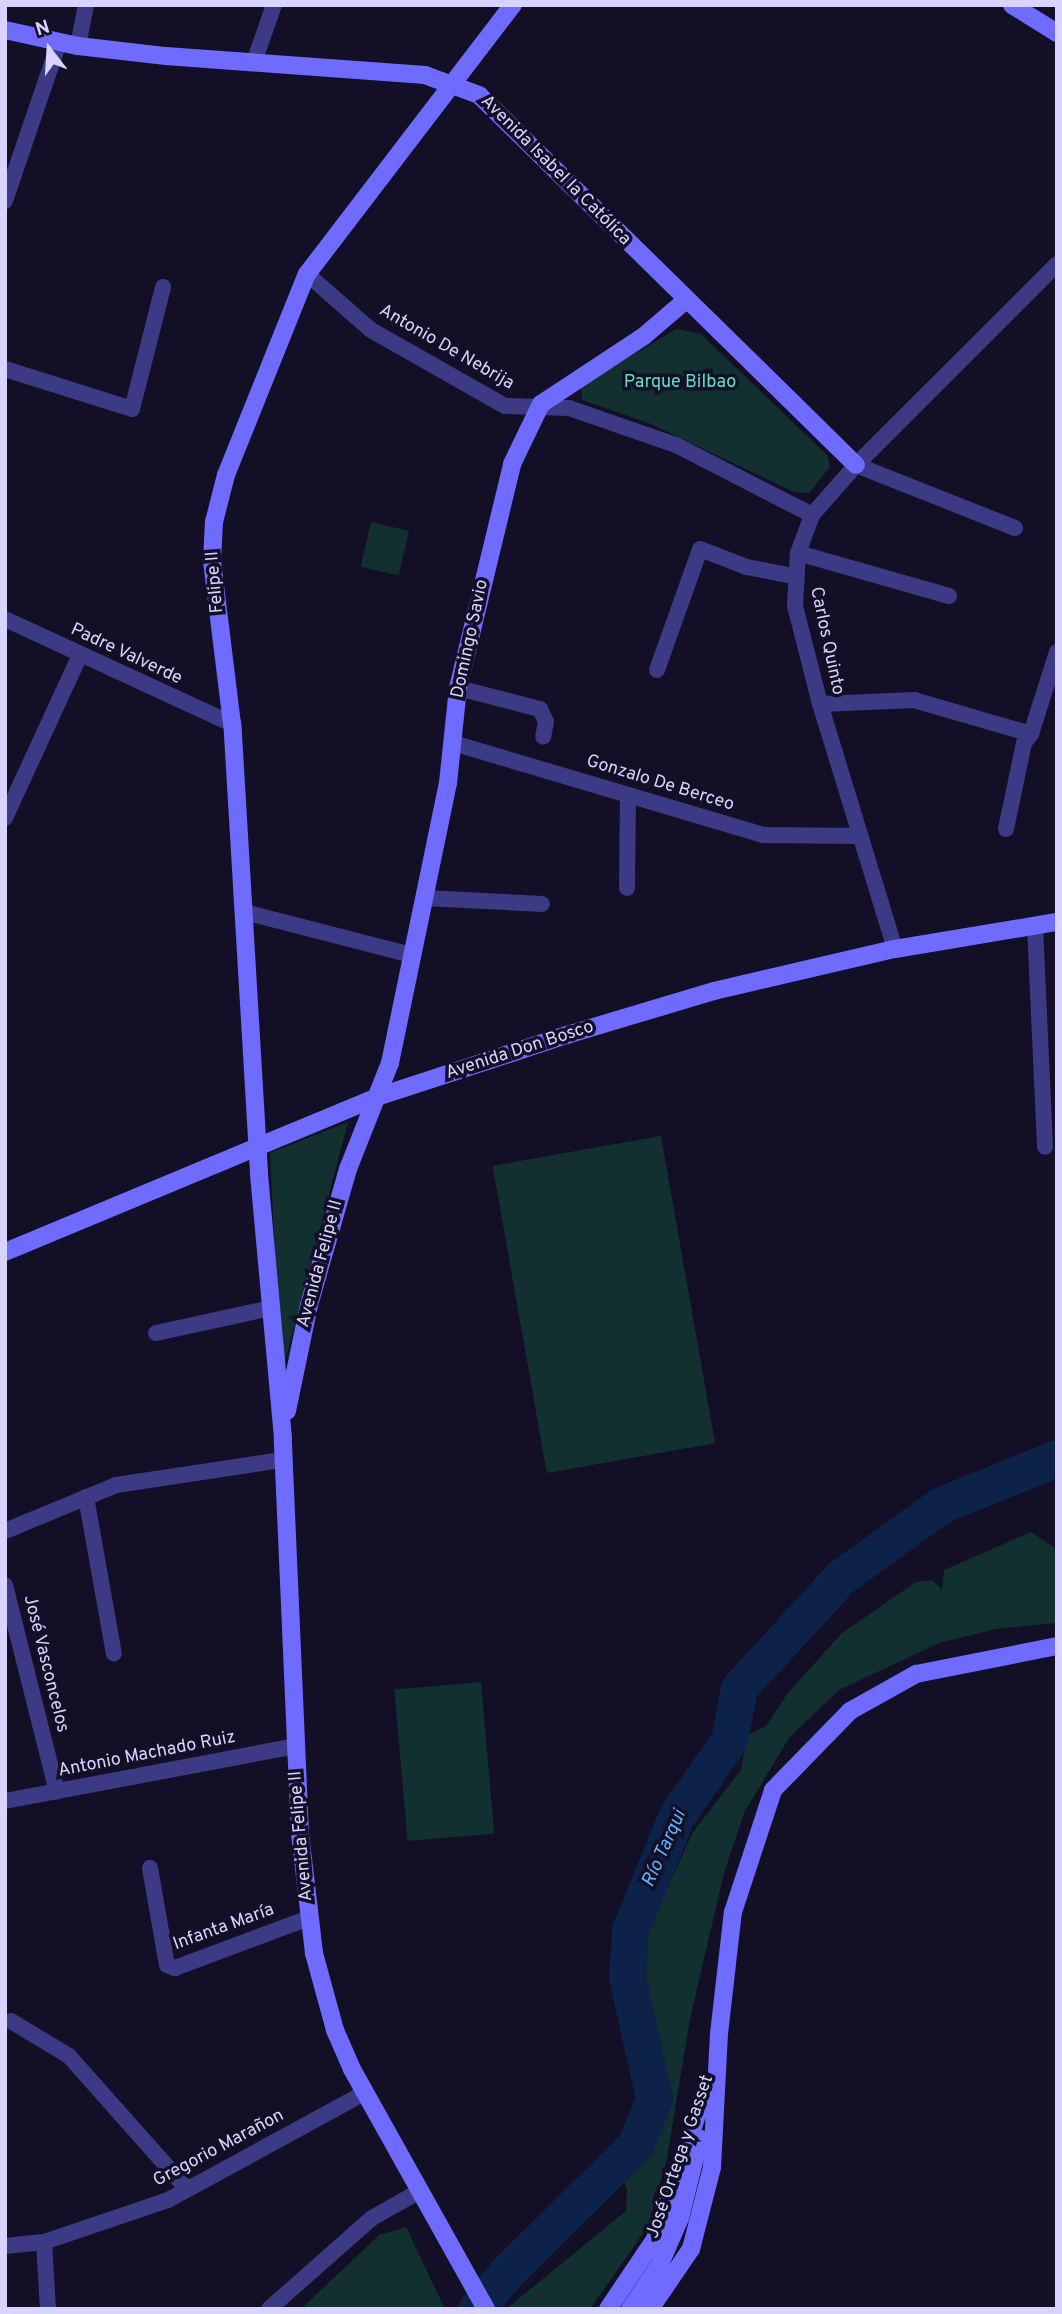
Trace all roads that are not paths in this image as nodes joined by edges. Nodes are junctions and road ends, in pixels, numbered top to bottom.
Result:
1 (86, 5) edge
2 (274, 5) edge
3 (513, 5) edge
4 (1012, 5) edge
5 (5, 30) edge
6 (1057, 33) edge
7 (59, 42) junction
8 (78, 46) junction
9 (254, 62) junction
10 (453, 82) junction
11 (5, 201) edge
12 (1057, 264) edge
13 (307, 274) junction
14 (163, 288) dead end
15 (685, 301) junction
16 (5, 369) edge
17 (541, 404) junction
18 (856, 465) junction
19 (812, 515) junction
20 (1015, 528) dead end
21 (798, 553) junction
22 (793, 576) junction
23 (949, 596) dead end
24 (5, 619) edge
25 (1057, 652) edge
26 (80, 655) junction
27 (657, 670) dead end
28 (458, 688) junction
29 (820, 704) junction
30 (232, 724) junction
31 (1031, 734) junction
32 (543, 737) dead end
33 (453, 743) junction
34 (628, 795) junction
35 (5, 818) edge
36 (1006, 830) dead end
37 (859, 836) junction
38 (627, 888) dead end
39 (424, 898) junction
40 (542, 904) dead end
41 (244, 912) junction
42 (1057, 922) edge
43 (1035, 926) junction
44 (895, 949) junction
45 (412, 955) junction
46 (380, 1096) junction
47 (257, 1147) junction
48 (1045, 1147) dead end
49 (5, 1252) edge
50 (271, 1308) junction
51 (156, 1333) dead end
52 (283, 1438) junction
53 (282, 1460) junction
54 (86, 1497) junction
55 (5, 1531) edge
56 (5, 1585) edge
57 (1057, 1646) edge
58 (114, 1654) dead end
59 (295, 1746) junction
60 (57, 1792) junction
61 (5, 1801) edge
62 (150, 1868) dead end
63 (309, 1918) junction
64 (12, 2021) dead end
65 (719, 2034) junction
66 (365, 2093) junction
67 (187, 2189) junction
68 (424, 2199) junction
69 (44, 2242) junction
70 (5, 2246) edge
71 (48, 2309) edge
72 (269, 2309) edge
73 (472, 2309) edge
74 (486, 2309) edge
75 (608, 2309) edge
76 (630, 2309) edge
77 (650, 2309) edge

1 - 8 street
2 - 9 street
3 - 10 street
4 - 6 street
5 - 7 street, Avenida Isabel la Católica
7 - 8 street, Avenida Isabel la Católica
7 - 11 street
8 - 9 street, Avenida Isabel la Católica
9 - 10 street, Avenida Isabel la Católica
10 - 13 street, Felipe II
10 - 15 street, Avenida Isabel la Católica
12 - 18 street, Carlos Quinto
13 - 17 street, Antonio De Nebrija
13 - 30 street, Felipe II
14 - 16 street
15 - 17 street
15 - 18 street, Avenida Isabel la Católica
17 - 19 street, Antonio De Nebrija
17 - 28 street, Domingo Savio
18 - 19 street, Carlos Quinto
18 - 20 street
19 - 21 street, Carlos Quinto
21 - 22 street, Carlos Quinto
21 - 23 street
22 - 27 street
22 - 29 street, Carlos Quinto
24 - 26 street, Padre Valverde
25 - 31 street
26 - 30 street, Padre Valverde
26 - 35 street
28 - 32 street
28 - 33 street, Domingo Savio
29 - 31 street
29 - 37 street, Carlos Quinto
30 - 41 street, Felipe II
31 - 36 street
33 - 34 street, Gonzalo De Berceo
33 - 39 street, Domingo Savio
34 - 37 street, Gonzalo De Berceo
34 - 38 street
37 - 44 street, Carlos Quinto
39 - 40 street
39 - 45 street, Domingo Savio
41 - 45 street
41 - 47 street, Felipe II
42 - 43 street, Avenida Don Bosco
43 - 44 street, Avenida Don Bosco
43 - 48 street
44 - 46 street, Avenida Don Bosco
45 - 46 street, Domingo Savio
46 - 47 street, Avenida Don Bosco
46 - 52 street, Avenida Felipe II
47 - 49 street, Avenida Don Bosco
47 - 50 street, Avenida Felipe II
50 - 51 street
50 - 52 street, Avenida Felipe II
52 - 53 street, Avenida Felipe II
53 - 54 street
53 - 59 street, Avenida Felipe II
54 - 55 street
54 - 58 street
56 - 60 street, José Vasconcelos
57 - 65 street, José Ortega y Gasset
59 - 60 street, Antonio Machado Ruiz
59 - 63 street, Avenida Felipe II
60 - 61 street, Antonio Machado Ruiz
62 - 63 street, Infanta María
63 - 66 street, Avenida Felipe II
64 - 67 street
65 - 75 street, José Ortega y Gasset
65 - 76 street
65 - 77 street, José Ortega y Gasset
66 - 67 street, Gregorio Marañon
66 - 68 street, Avenida Felipe II
67 - 69 street, Gregorio Marañon
68 - 72 street
68 - 73 street, Avenida Felipe II
68 - 74 street, Avenida Felipe II
69 - 70 street, Gregorio Marañon
69 - 71 street

